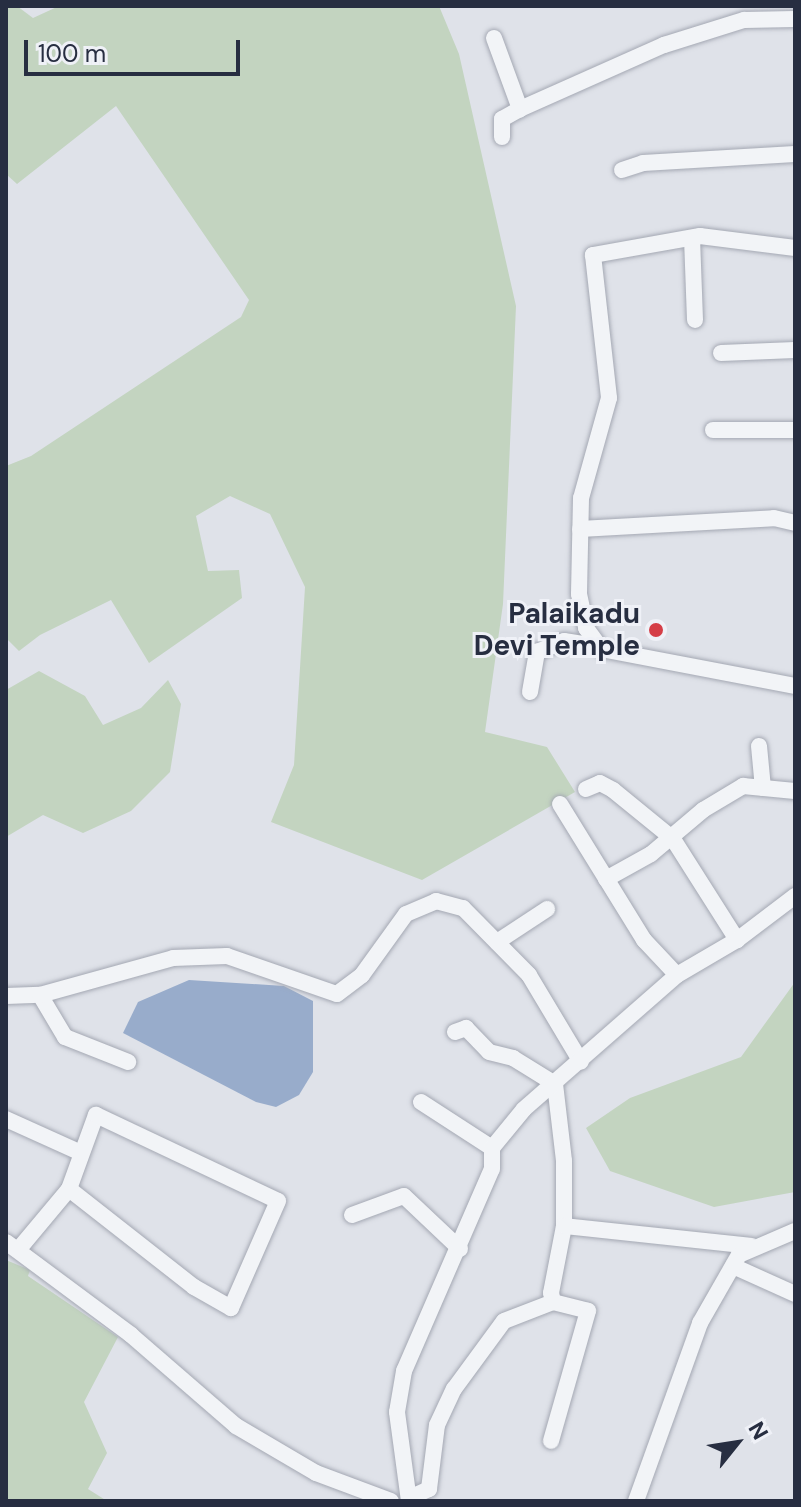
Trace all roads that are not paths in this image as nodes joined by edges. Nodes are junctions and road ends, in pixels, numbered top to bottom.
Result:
1 (742, 13) edge
2 (795, 19) edge
3 (494, 38) dead end
4 (520, 109) junction
5 (502, 137) dead end
6 (795, 154) edge
7 (622, 170) dead end
8 (692, 238) junction
9 (795, 248) edge
10 (695, 320) dead end
11 (795, 350) edge
12 (721, 353) dead end
13 (713, 430) dead end
14 (795, 430) edge
15 (795, 523) edge
16 (580, 529) junction
17 (597, 646) junction
18 (795, 686) edge
19 (530, 692) dead end
20 (759, 746) dead end
21 (763, 788) junction
22 (586, 789) dead end
23 (795, 791) edge
24 (560, 804) dead end
25 (673, 839) junction
26 (606, 879) junction
27 (795, 896) edge
28 (547, 909) dead end
29 (737, 940) junction
30 (497, 942) junction
31 (677, 975) junction
32 (40, 995) junction
33 (6, 996) edge
34 (455, 1032) dead end
35 (128, 1062) dead end
36 (581, 1062) junction
37 (555, 1084) junction
38 (421, 1102) dead end
39 (6, 1119) edge
40 (492, 1148) junction
41 (79, 1152) junction
42 (69, 1189) junction
43 (352, 1215) dead end
44 (564, 1226) junction
45 (795, 1231) edge
46 (12, 1246) edge
47 (751, 1246) junction
48 (460, 1249) junction
49 (733, 1266) junction
50 (795, 1294) edge
51 (553, 1302) junction
52 (551, 1441) dead end
53 (409, 1500) edge
54 (391, 1501) edge
55 (636, 1501) edge

1 - 2 street
1 - 4 street
3 - 4 street
4 - 5 street
6 - 7 street
8 - 9 street
8 - 10 street
8 - 16 street
11 - 12 street
13 - 14 street
15 - 16 street
16 - 17 street
17 - 18 street
17 - 19 street
20 - 21 street
21 - 23 street
21 - 25 street
22 - 25 street
24 - 26 street
25 - 26 street
25 - 29 street
26 - 31 street
27 - 29 street
28 - 30 street
29 - 31 street
30 - 32 street
30 - 36 street
31 - 36 street
32 - 33 street
32 - 35 street
34 - 37 street
36 - 37 street
37 - 40 street
37 - 44 street
38 - 40 street
39 - 41 street
40 - 48 street
41 - 42 street
41 - 42 street
42 - 46 street
43 - 48 street
44 - 47 street
44 - 51 street
45 - 47 street
46 - 54 street
47 - 49 street
48 - 53 street
49 - 50 street
49 - 55 street
51 - 52 street
51 - 53 street

